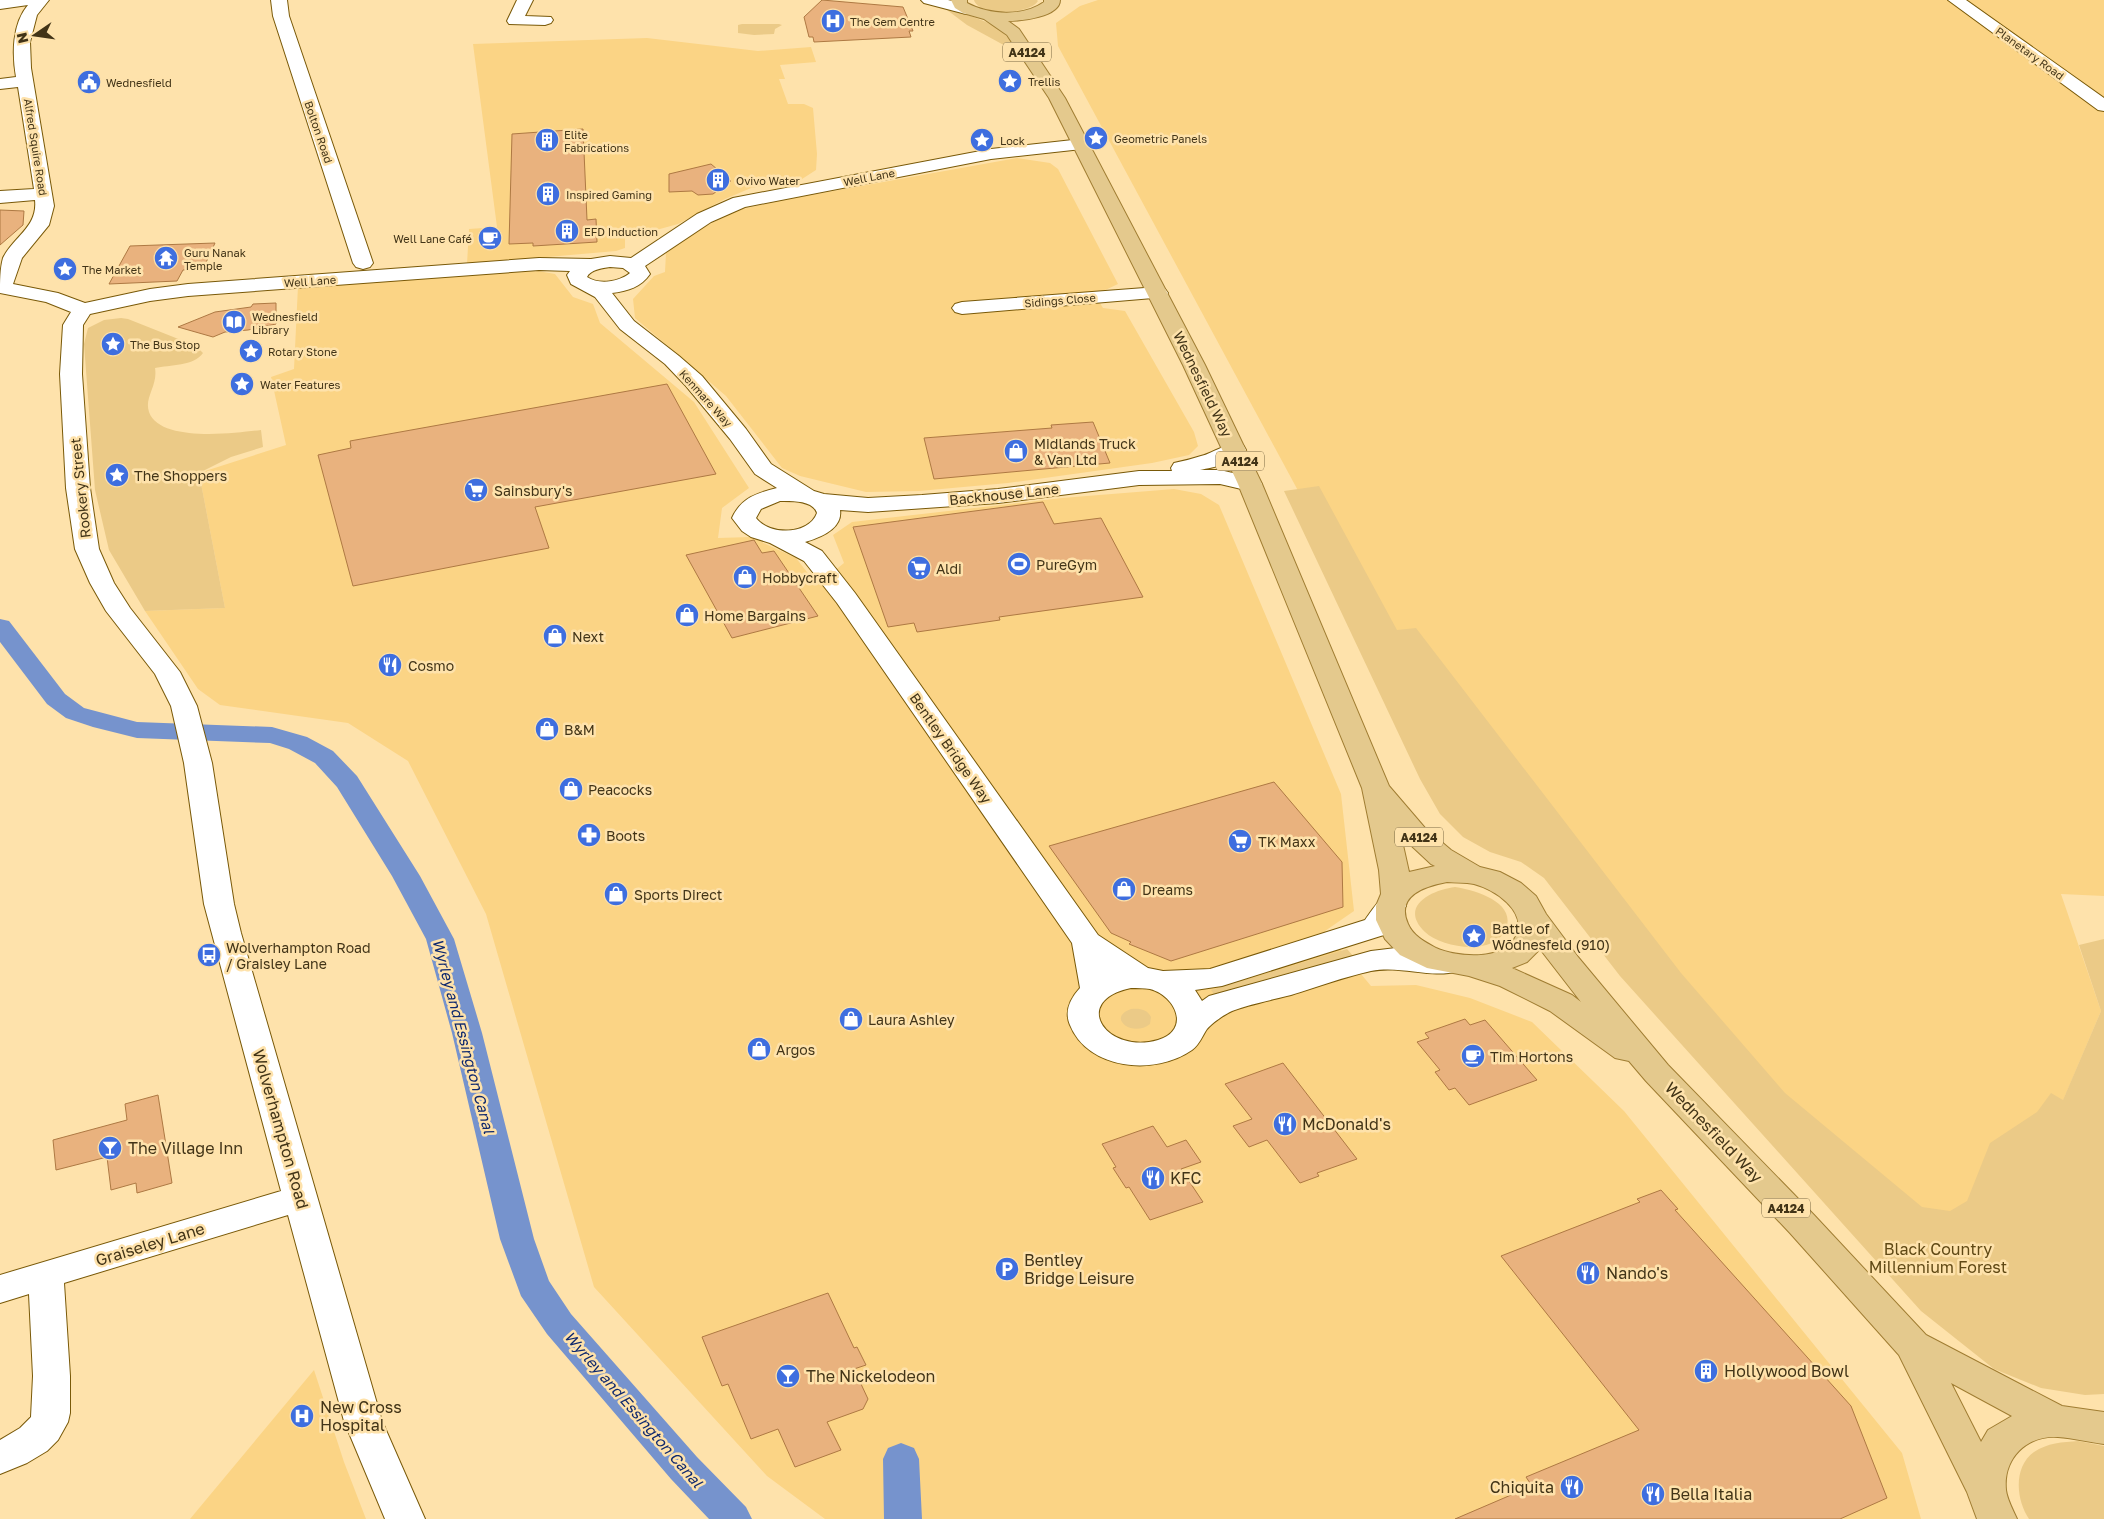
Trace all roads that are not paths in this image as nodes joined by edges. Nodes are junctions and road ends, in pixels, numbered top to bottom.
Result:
1 (32, 0) edge
2 (41, 0) edge
3 (279, 0) edge
4 (525, 0) edge
5 (929, 0) edge
6 (1956, 0) edge
7 (0, 4) edge
8 (1052, 4) edge
9 (962, 5) edge
10 (988, 16) junction
11 (546, 20) dead end
12 (498, 21) dead end
13 (515, 21) junction
14 (1039, 28) dead end
15 (1045, 54) dead end
16 (26, 81) junction
17 (0, 84) edge
18 (1057, 98) junction
19 (2104, 106) edge
20 (1082, 144) junction
21 (44, 194) junction
22 (0, 197) edge
23 (363, 263) dead end
24 (626, 269) junction
25 (586, 274) junction
26 (1, 287) edge
27 (1158, 293) junction
28 (962, 308) dead end
29 (83, 310) junction
30 (620, 315) junction
31 (1235, 450) junction
32 (763, 469) junction
33 (1139, 478) junction
34 (1250, 484) junction
35 (756, 502) junction
36 (817, 512) junction
37 (777, 537) junction
38 (813, 556) junction
39 (188, 718) joint
40 (1376, 788) junction
41 (1472, 874) junction
42 (1394, 900) junction
43 (1533, 918) junction
44 (1087, 942) junction
45 (1465, 966) junction
46 (1152, 980) junction
47 (1096, 989) junction
48 (1193, 1023) junction
49 (1657, 1073) junction
50 (301, 1198) junction
51 (46, 1276) junction
52 (0, 1290) edge
53 (1913, 1345) junction
54 (2056, 1421) junction
55 (2104, 1427) edge
56 (0, 1458) edge
57 (1991, 1505) edge
58 (405, 1519) edge

1 - 7 street
2 - 16 street, Alfred Squire Road
3 - 23 street, Bolton Road
4 - 13 street
5 - 9 street
6 - 19 street, Planetary Road
8 - 10 main road
8 - 14 main road, A4124
9 - 10 main road
10 - 18 main road, Wednesfield Way / A4124
11 - 13 street
12 - 13 street
15 - 18 main road, Wednesfield Way / A4124
16 - 17 street
16 - 21 street, Alfred Squire Road
18 - 20 main road, Wednesfield Way / A4124
20 - 24 street, Well Lane
20 - 27 main road, Wednesfield Way / A4124
21 - 22 street
21 - 26 street, Alfred Squire Road
24 - 25 street, Well Lane
24 - 30 street
25 - 29 street, Well Lane
25 - 30 street, Kenmare Way
26 - 29 street
27 - 28 street, Sidings Close
27 - 31 main road, Wednesfield Way / A4124
29 - 39 street, Rookery Street
30 - 32 street, Kenmare Way
31 - 33 street
31 - 34 main road, Wednesfield Way / A4124
32 - 35 street
32 - 36 street
33 - 34 street
33 - 36 street, Backhouse Lane
34 - 40 main road, Wednesfield Way / A4124
35 - 36 street
35 - 37 street
36 - 37 street, Backhouse Lane
36 - 38 street
37 - 38 street
38 - 44 street, Bentley Bridge Way
39 - 50 street, Wolverhampton Road
40 - 41 main road, Wednesfield Way / A4124
40 - 42 main road, Wednesfield Way / A4124
41 - 42 main road
41 - 43 main road
42 - 45 main road
42 - 46 street
43 - 45 main road
43 - 49 main road, Wednesfield Way / A4124
44 - 46 street
44 - 47 street
45 - 48 street
45 - 49 main road, Wednesfield Way / A4124
46 - 47 street
46 - 48 street
47 - 48 street
49 - 53 main road, Wednesfield Way / A4124
50 - 51 street, Graiseley Lane
50 - 58 street, Wolverhampton Road
51 - 52 street, Graiseley Lane
51 - 56 street
53 - 54 main road, Wednesfield Way / A4124
53 - 57 main road, Wednesfield Way / A4124
54 - 55 main road
54 - 57 main road

